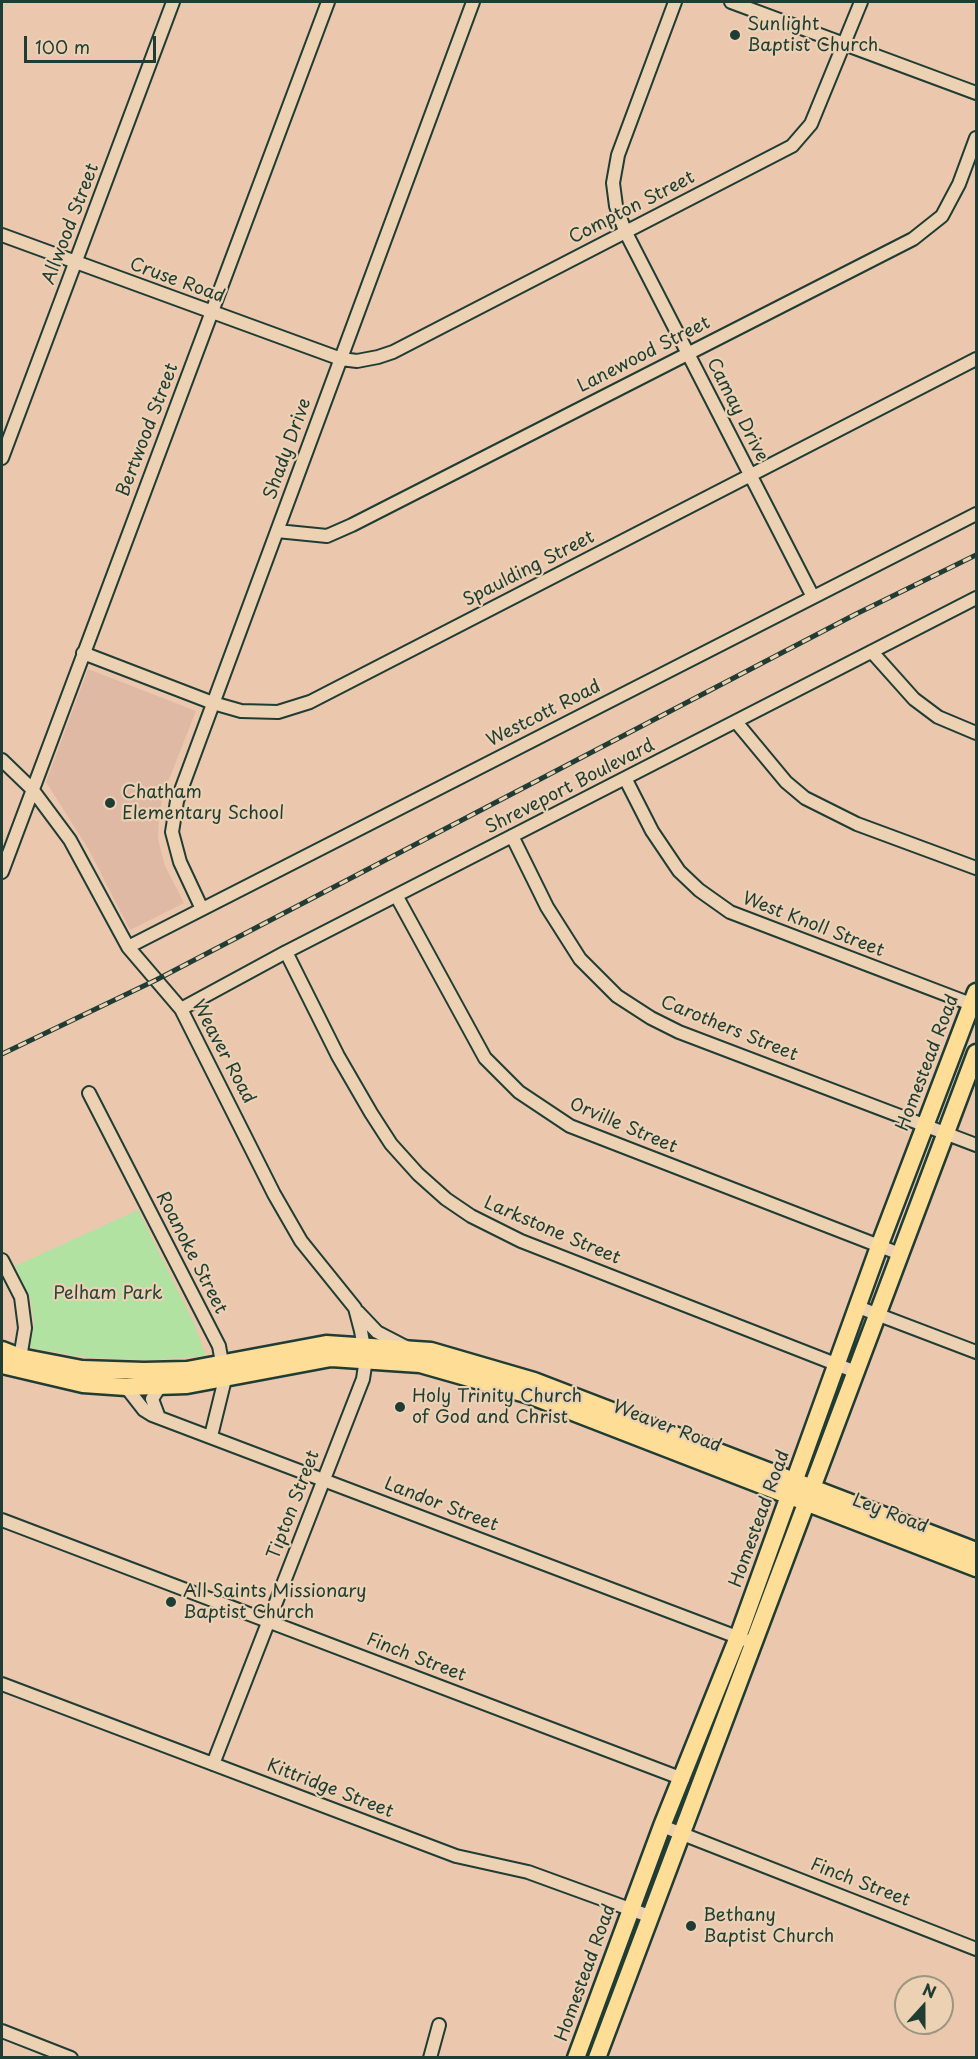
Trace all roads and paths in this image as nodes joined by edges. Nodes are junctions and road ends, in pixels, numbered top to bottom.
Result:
1 (173, 2) edge
2 (328, 2) edge
3 (473, 2) edge
4 (675, 2) edge
5 (731, 2) edge
6 (861, 2) edge
7 (845, 45) junction
8 (976, 93) edge
9 (976, 138) edge
10 (625, 231) junction
11 (2, 235) edge
12 (76, 263) junction
13 (211, 313) junction
14 (688, 354) junction
15 (976, 358) edge
16 (341, 359) junction
17 (2, 458) edge
18 (750, 476) junction
19 (976, 514) edge
20 (277, 531) junction
21 (813, 597) junction
22 (976, 598) edge
23 (873, 652) junction
24 (83, 653) junction
25 (213, 704) junction
26 (736, 723) junction
27 (976, 733) edge
28 (2, 760) edge
29 (626, 780) junction
30 (32, 789) junction
31 (512, 836) junction
32 (976, 868) edge
33 (2, 872) edge
34 (398, 897) junction
35 (202, 909) junction
36 (128, 947) junction
37 (286, 952) junction
38 (975, 1001) edge
39 (181, 1009) junction
40 (976, 1053) edge
41 (89, 1093) dead end
42 (925, 1125) junction
43 (946, 1134) junction
44 (976, 1145) edge
45 (880, 1244) junction
46 (900, 1254) junction
47 (2, 1260) edge
48 (858, 1307) junction
49 (355, 1308) junction
50 (877, 1314) junction
51 (411, 1349) junction
52 (2, 1350) edge
53 (366, 1353) junction
54 (976, 1353) edge
55 (13, 1364) edge
56 (838, 1364) junction
57 (224, 1371) junction
58 (856, 1372) junction
59 (160, 1386) junction
60 (126, 1387) junction
61 (567, 1402) junction
62 (158, 1415) junction
63 (211, 1436) junction
64 (323, 1479) junction
65 (796, 1479) junction
66 (813, 1486) junction
67 (790, 1496) junction
68 (807, 1502) junction
69 (2, 1520) edge
70 (976, 1551) edge
71 (976, 1567) edge
72 (268, 1621) junction
73 (746, 1640) junction
74 (2, 1684) edge
75 (213, 1764) junction
76 (683, 1779) junction
77 (662, 1826) junction
78 (680, 1833) junction
79 (631, 1909) junction
80 (649, 1916) junction
81 (976, 1948) edge
82 (602, 1985) junction
83 (621, 1992) junction
84 (439, 2025) dead end
85 (2, 2031) edge
86 (430, 2056) edge
87 (71, 2058) edge
88 (576, 2058) edge
89 (597, 2058) edge

1 - 12 street, Allwood Street
2 - 13 street, Bertwood Street
3 - 16 street, Shady Drive
4 - 10 street, Camay Drive
5 - 7 street
6 - 7 street, Compton Street
7 - 8 street
7 - 10 street, Compton Street
9 - 14 street, Lanewood Street
10 - 14 street, Camay Drive
10 - 16 street, Compton Street
11 - 12 street, Cruse Road
12 - 13 street, Cruse Road
12 - 17 street, Allwood Street
13 - 16 street, Cruse Road
13 - 24 street, Bertwood Street
14 - 18 street, Camay Drive
14 - 20 street, Lanewood Street
15 - 18 street, Spaulding Street
16 - 20 street, Shady Drive
18 - 21 street, Camay Drive
18 - 25 street, Spaulding Street
19 - 21 street, Westcott Road
20 - 25 street, Shady Drive
21 - 35 street, Westcott Road
22 - 23 street, Shreveport Boulevard
23 - 26 street, Shreveport Boulevard
23 - 27 street
24 - 25 street, Spaulding Street
24 - 30 street, Bertwood Street
25 - 35 street, Shady Drive
26 - 29 street, Shreveport Boulevard
26 - 32 street
28 - 30 street, Weaver Road
29 - 31 street, Shreveport Boulevard
29 - 38 street, West Knoll Street
30 - 33 street, Bertwood Street
30 - 36 street, Weaver Road
31 - 34 street, Shreveport Boulevard
31 - 42 street, Carothers Street
34 - 37 street, Shreveport Boulevard
34 - 45 street, Orville Street
35 - 36 street, Westcott Road
36 - 39 street, Weaver Road
37 - 39 street, Shreveport Boulevard
37 - 56 street, Larkstone Street
38 - 42 main road, Homestead Road
39 - 49 street, Weaver Road
40 - 43 main road, Homestead Road
41 - 57 street, Roanoke Street
42 - 43 street, Carothers Street
42 - 45 main road, Homestead Road
43 - 44 street, Carothers Street
43 - 46 main road, Homestead Road
45 - 46 street, Orville Street
45 - 48 main road, Homestead Road
46 - 50 main road, Homestead Road
47 - 55 street
48 - 50 street
48 - 56 main road, Homestead Road
49 - 51 street
49 - 53 street, Weaver Road
50 - 54 street
50 - 58 main road, Homestead Road
51 - 53 main road, Weaver Road
51 - 61 main road, Weaver Road
52 - 55 main road
53 - 57 main road
53 - 61 main road, Weaver Road
53 - 64 street, Tipton Street
55 - 57 main road
55 - 60 main road
56 - 58 street, Larkstone Street
56 - 65 main road, Homestead Road
57 - 59 main road
57 - 63 street
58 - 66 main road, Homestead Road
59 - 60 main road
59 - 62 street
60 - 62 street, Landor Street
61 - 65 main road, Weaver Road
61 - 67 main road, Weaver Road
62 - 63 street, Landor Street
63 - 64 street, Landor Street
64 - 72 street, Tipton Street
64 - 73 street, Landor Street
65 - 66 main road, Ley Road
65 - 67 main road, Homestead Road
66 - 68 main road, Homestead Road
66 - 70 main road, Ley Road
67 - 68 main road, Ley Road
67 - 73 main road, Homestead Road
68 - 71 main road, Ley Road
68 - 73 main road, Homestead Road
69 - 72 street, Finch Street
72 - 75 street, Tipton Street
72 - 76 street, Finch Street
73 - 76 main road, Homestead Road
73 - 78 main road, Homestead Road
74 - 75 street, Kittridge Street
75 - 79 street, Kittridge Street
76 - 77 main road, Homestead Road
77 - 78 street, Finch Street
77 - 79 main road, Homestead Road
78 - 80 main road, Homestead Road
78 - 81 street, Finch Street
79 - 80 street, Kittridge Street
79 - 82 main road, Homestead Road
80 - 83 main road, Homestead Road
82 - 83 main road
82 - 88 main road, Homestead Road
83 - 89 main road, Homestead Road
84 - 86 street
85 - 87 street

